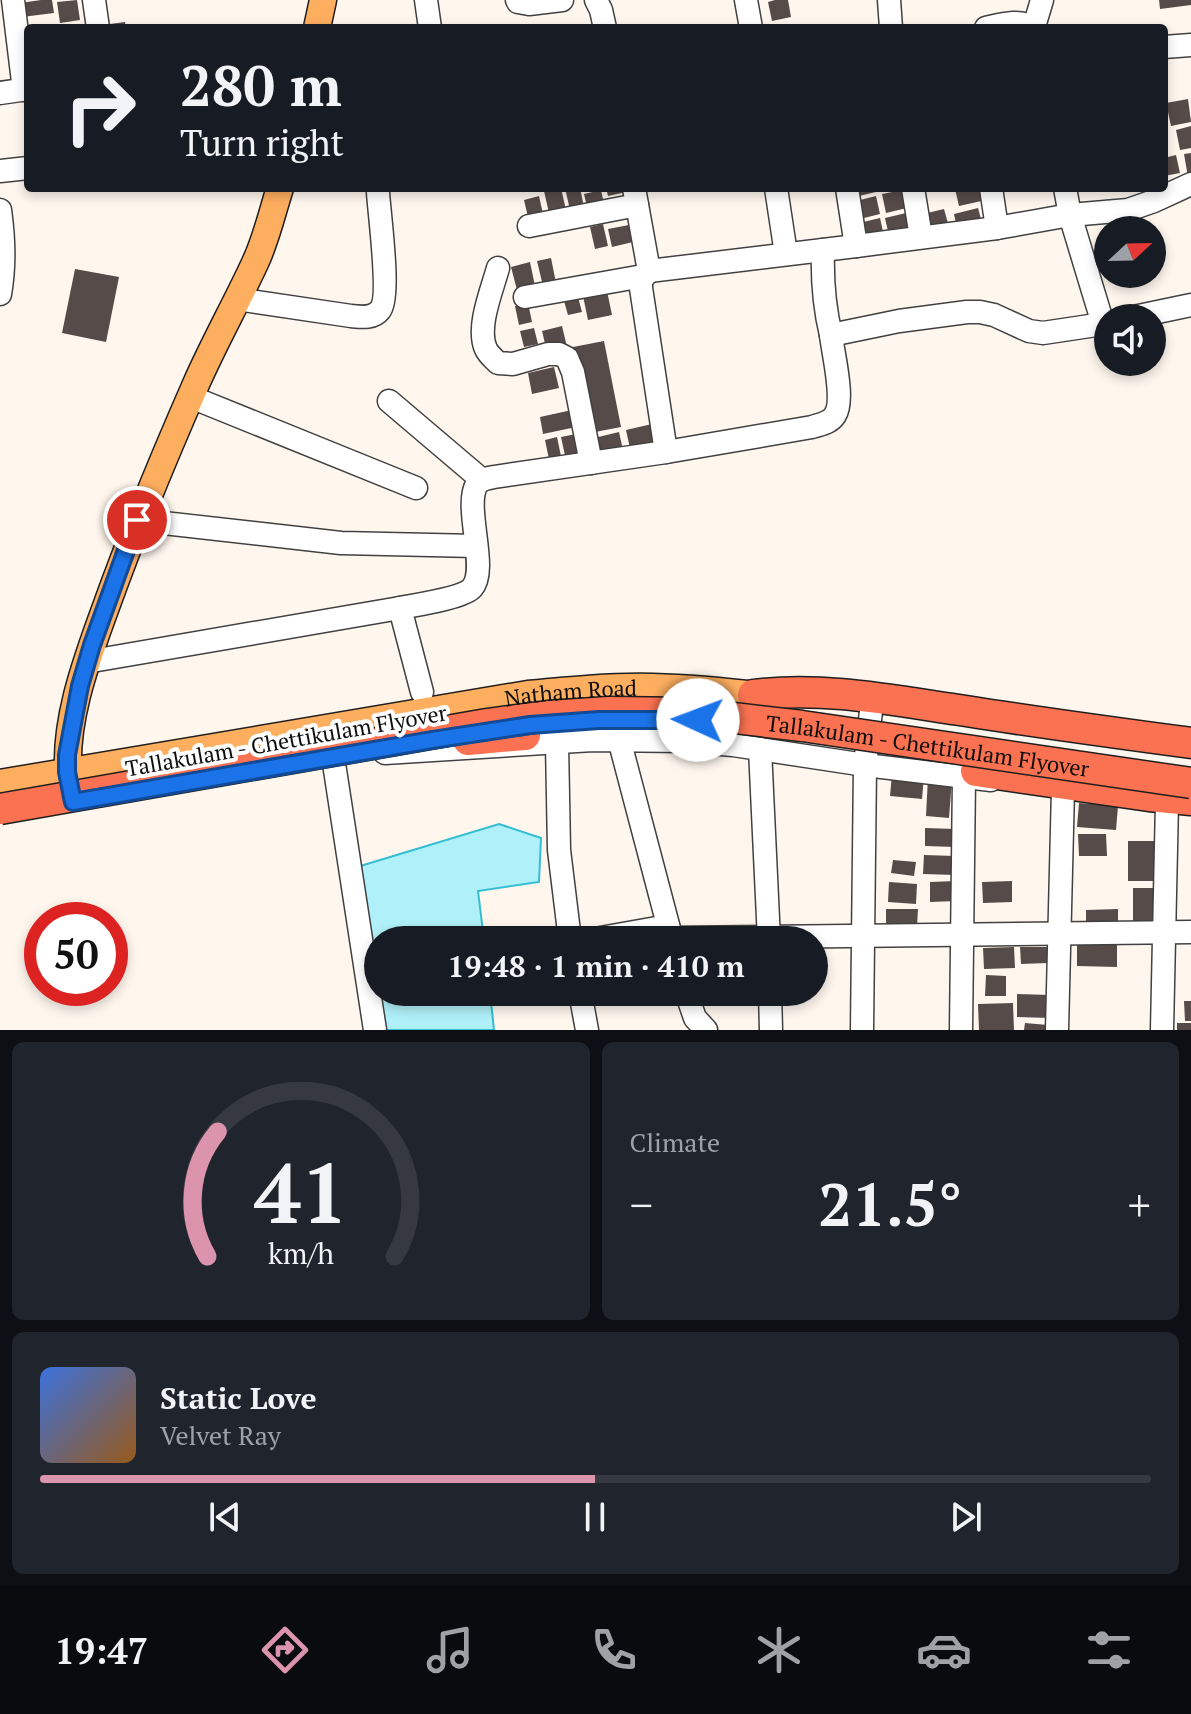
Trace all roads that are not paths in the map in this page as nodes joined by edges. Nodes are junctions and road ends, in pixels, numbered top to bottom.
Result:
1 (13, 0) edge
2 (94, 0) edge
3 (323, 0) edge
4 (426, 0) edge
5 (517, 0) edge
6 (562, 0) edge
7 (746, 0) edge
8 (889, 0) edge
9 (1042, 0) edge
10 (598, 1) edge
11 (97, 24) edge
12 (318, 24) edge
13 (429, 24) edge
14 (604, 24) edge
15 (750, 24) edge
16 (891, 24) edge
17 (1002, 24) edge
18 (1027, 24) edge
19 (1035, 24) edge
20 (1191, 45) edge
21 (1168, 47) edge
22 (24, 75) edge
23 (24, 89) edge
24 (0, 93) edge
25 (24, 168) edge
26 (0, 171) edge
27 (1191, 184) edge
28 (279, 192) edge
29 (378, 192) dead end
30 (777, 192) edge
31 (848, 192) edge
32 (914, 192) edge
33 (992, 192) edge
34 (1066, 192) edge
35 (636, 196) edge
36 (0, 210) edge
37 (1070, 215) junction
38 (529, 226) dead end
39 (997, 228) junction
40 (921, 237) junction
41 (856, 246) junction
42 (823, 250) junction
43 (786, 254) junction
44 (498, 268) dead end
45 (646, 274) junction
46 (0, 294) edge
47 (525, 297) dead end
48 (237, 299) junction
49 (1099, 304) edge
50 (1191, 305) edge
51 (1166, 310) edge
52 (1094, 325) edge
53 (831, 335) junction
54 (191, 397) junction
55 (389, 401) dead end
56 (666, 452) junction
57 (591, 463) junction
58 (482, 480) junction
59 (416, 488) dead end
60 (137, 520) junction
61 (476, 546) junction
62 (400, 608) junction
63 (86, 662) junction
64 (422, 692) dead end
65 (753, 695) junction
66 (871, 711) junction
67 (619, 739) junction
68 (419, 742) junction
69 (557, 743) junction
70 (1191, 743) edge
71 (760, 749) junction
72 (866, 754) junction
73 (337, 756) junction
74 (1191, 757) edge
75 (1191, 763) edge
76 (67, 772) junction
77 (964, 777) junction
78 (1191, 783) edge
79 (0, 786) edge
80 (1063, 789) junction
81 (1191, 789) edge
82 (73, 802) junction
83 (1183, 802) edge
84 (0, 812) edge
85 (568, 926) edge
86 (669, 926) edge
87 (768, 926) edge
88 (1164, 932) junction
89 (1191, 932) edge
90 (1059, 933) junction
91 (962, 935) junction
92 (863, 936) junction
93 (828, 937) edge
94 (583, 1006) edge
95 (690, 1006) edge
96 (770, 1006) edge
97 (702, 1028) edge
98 (375, 1030) edge
99 (587, 1030) edge
100 (771, 1030) edge
101 (862, 1030) edge
102 (961, 1030) edge
103 (1057, 1030) edge
104 (1162, 1030) edge

1 - 22 street
2 - 11 street
3 - 12 main road
4 - 13 street
5 - 6 street
7 - 15 street
8 - 16 street
9 - 19 street
10 - 14 street
17 - 18 street
20 - 21 street
23 - 24 street
25 - 26 street
27 - 37 street
28 - 48 main road
29 - 48 street
30 - 43 street
31 - 41 street
32 - 40 street
33 - 39 street
34 - 37 street
35 - 38 street
35 - 45 street
36 - 46 street
37 - 39 street
37 - 49 street
39 - 40 street
40 - 41 street
41 - 42 street
42 - 43 street
42 - 53 street
43 - 45 street
44 - 57 street
45 - 47 street
45 - 56 street
48 - 54 main road
50 - 51 street
52 - 53 street
53 - 56 street
54 - 59 street
54 - 60 main road
55 - 58 street
56 - 57 street
57 - 58 street
58 - 61 street
60 - 61 street
60 - 63 main road
61 - 62 street
62 - 63 street
62 - 64 street
63 - 76 main road
65 - 66 main road, Natham Road
65 - 70 highway
65 - 76 main road, Natham Road
66 - 72 street
66 - 74 main road, Natham Road
67 - 69 street
67 - 71 street
67 - 86 street
68 - 72 main road, Natham Road
68 - 73 main road, Natham Road
68 - 83 highway
69 - 73 street
69 - 85 street
71 - 72 street
71 - 87 street
72 - 77 street
72 - 81 main road, Natham Road
72 - 92 street
73 - 82 main road, Natham Road
73 - 98 street
75 - 79 highway, Tallakulam - Chettikulam Flyover
76 - 79 main road, Natham Road
76 - 82 main road
77 - 80 street
77 - 91 street
78 - 84 highway, Tallakulam - Chettikulam Flyover, bridge
80 - 83 street
80 - 90 street
82 - 84 main road, Natham Road
83 - 88 street
88 - 89 street
88 - 90 street
88 - 104 street
90 - 91 street
90 - 103 street
91 - 92 street
91 - 102 street
92 - 93 street
92 - 101 street
94 - 99 street
95 - 97 street
96 - 100 street

